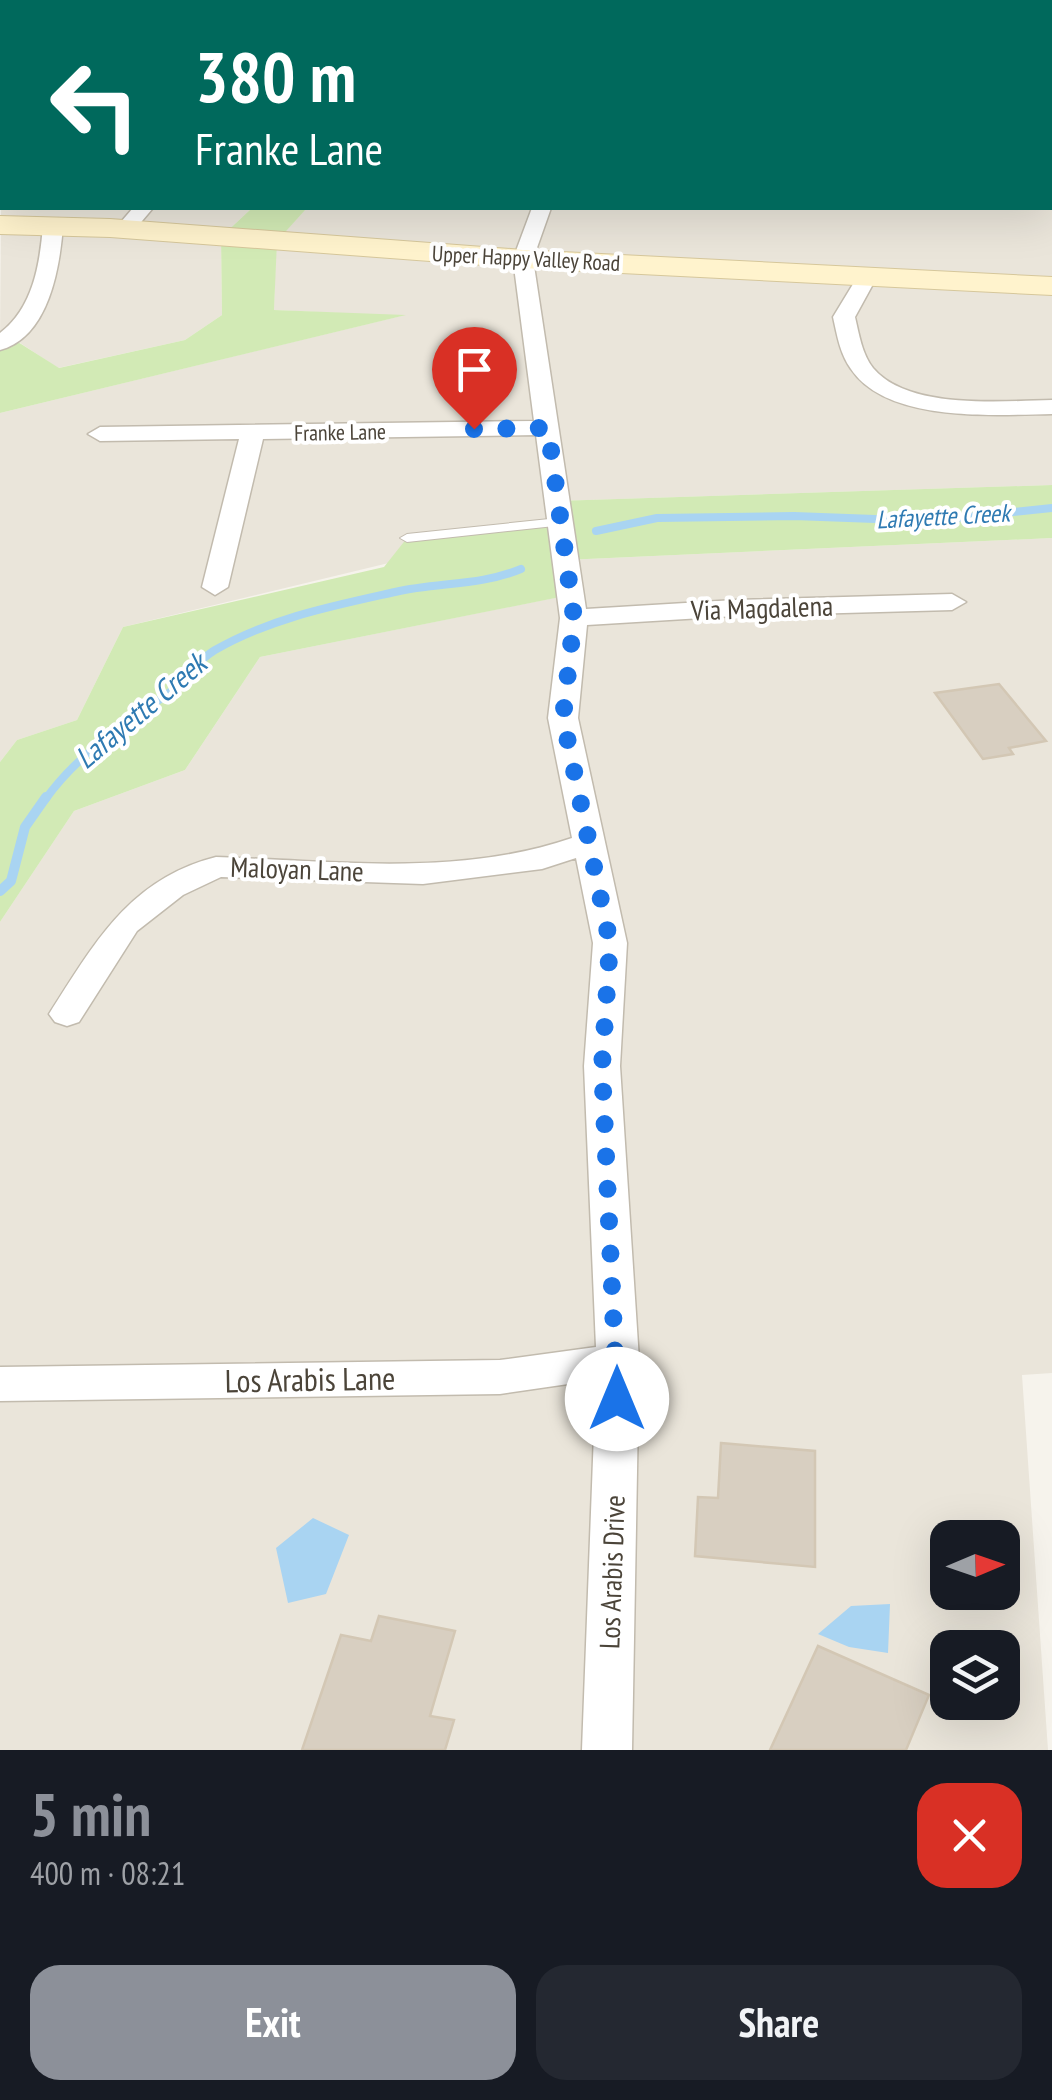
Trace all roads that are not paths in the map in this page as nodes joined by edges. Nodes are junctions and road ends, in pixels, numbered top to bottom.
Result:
1 (540, 210) edge
2 (126, 218) edge
3 (0, 225) edge
4 (54, 225) junction
5 (523, 259) junction
6 (868, 275) junction
7 (1052, 286) edge
8 (0, 343) edge
9 (1052, 407) edge
10 (548, 428) junction
11 (100, 434) dead end
12 (252, 434) junction
13 (558, 522) junction
14 (407, 538) dead end
15 (215, 587) dead end
16 (952, 602) dead end
17 (574, 618) junction
18 (590, 843) junction
19 (66, 1014) dead end
20 (618, 1360) junction
21 (0, 1384) edge
22 (607, 1750) edge

1 - 5 street, Los Arabis Drive
2 - 4 street, Upper Happy Valley Road
2 - 5 street, Upper Happy Valley Road
3 - 4 street, Upper Happy Valley Road
4 - 8 street
5 - 6 street, Upper Happy Valley Road
5 - 10 street, Los Arabis Drive
6 - 7 street, Upper Happy Valley Road
6 - 9 street
10 - 12 street, Franke Lane
10 - 13 street, Los Arabis Drive
11 - 12 street, Franke Lane
12 - 15 street
13 - 14 lane
13 - 17 street, Los Arabis Drive
16 - 17 street, Via Magdalena
17 - 18 street, Los Arabis Drive
18 - 19 street, Maloyan Lane
18 - 20 street, Los Arabis Drive
20 - 21 street, Los Arabis Lane
20 - 22 street, Los Arabis Drive

